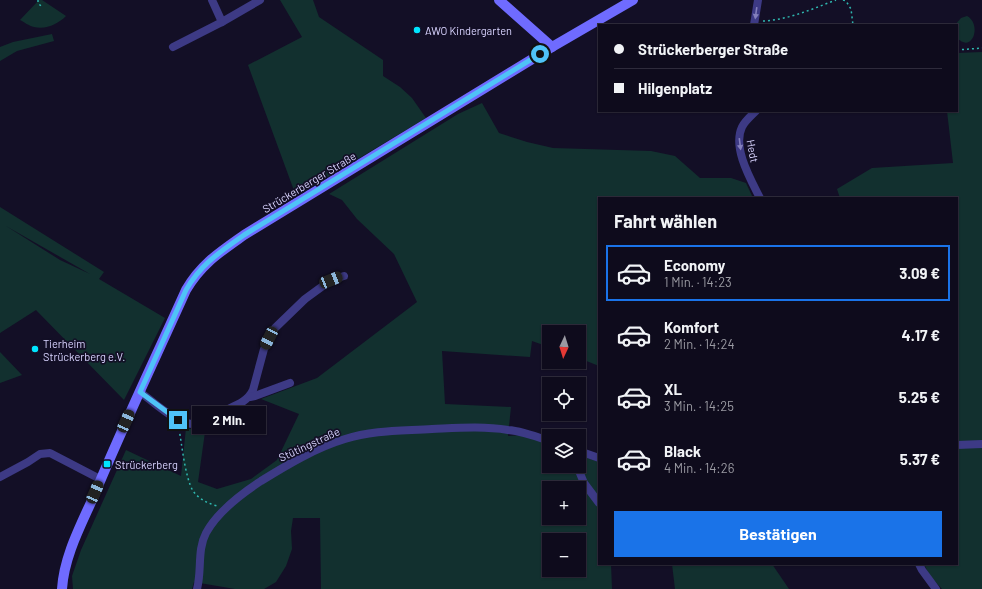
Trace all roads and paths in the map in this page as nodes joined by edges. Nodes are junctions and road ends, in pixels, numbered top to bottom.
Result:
1 (38, 0) edge
2 (212, 0) edge
3 (260, 0) edge
4 (499, 0) edge
5 (633, 0) edge
6 (758, 0) edge
7 (836, 0) edge
8 (843, 0) edge
9 (42, 7) dead end
10 (222, 22) junction
11 (755, 23) edge
12 (853, 24) edge
13 (173, 47) dead end
14 (552, 47) junction
15 (982, 48) edge
16 (958, 50) edge
17 (755, 112) edge
18 (760, 197) edge
19 (344, 276) dead end
20 (290, 383) dead end
21 (140, 392) junction
22 (250, 397) junction
23 (178, 420) junction
24 (542, 439) edge
25 (982, 444) edge
26 (958, 446) edge
27 (586, 453) edge
28 (598, 458) edge
29 (579, 473) edge
30 (0, 478) edge
31 (100, 479) junction
32 (598, 502) edge
33 (226, 508) junction
34 (920, 565) edge
35 (62, 589) edge
36 (197, 589) edge
37 (936, 589) edge

1 - 9 path
2 - 10 street
3 - 10 street
4 - 14 main road
5 - 14 main road, Strückerberger Straße
6 -> 11 street
7 - 11 path
8 - 12 path
10 - 13 street
14 - 21 main road, Strückerberger Straße
15 - 16 path
17 -> 18 street, Hedt
19 - 22 street
20 - 22 street
21 - 23 street
21 - 31 main road, Strückerberger Straße
22 - 23 street
23 - 33 path
24 - 33 street, Stütingstraße
25 - 26 street
27 - 28 street
29 - 32 street
30 - 31 street
31 - 35 main road, Strückerberger Straße
33 - 36 street, Stütingstraße
34 - 37 street

